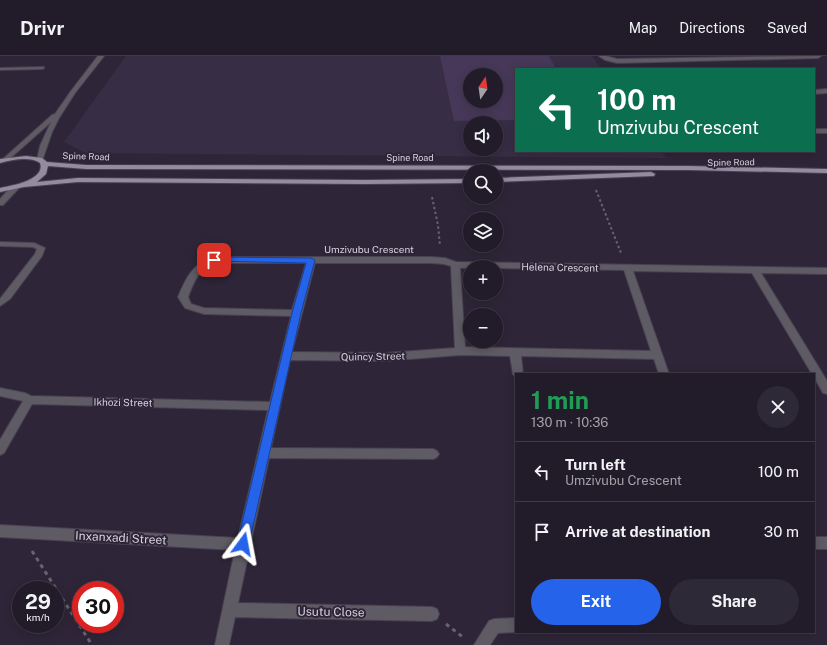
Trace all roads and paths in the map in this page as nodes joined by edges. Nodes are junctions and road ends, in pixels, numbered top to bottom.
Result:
1 (101, 56) edge
2 (602, 56) edge
3 (818, 56) edge
4 (42, 68) dead end
5 (0, 69) edge
6 (827, 91) edge
7 (815, 92) edge
8 (63, 107) junction
9 (815, 131) edge
10 (827, 131) edge
11 (2, 161) edge
12 (42, 162) junction
13 (775, 171) junction
14 (827, 171) edge
15 (503, 180) edge
16 (463, 181) edge
17 (24, 185) junction
18 (16, 187) junction
19 (0, 190) edge
20 (596, 190) dead end
21 (432, 197) dead end
22 (0, 202) edge
23 (2, 247) edge
24 (311, 260) junction
25 (438, 260) junction
26 (455, 265) junction
27 (628, 269) junction
28 (755, 270) junction
29 (827, 271) edge
30 (0, 303) edge
31 (296, 313) junction
32 (460, 351) junction
33 (515, 352) junction
34 (657, 355) junction
35 (286, 356) junction
36 (518, 373) edge
37 (664, 373) edge
38 (827, 390) edge
39 (0, 392) edge
40 (29, 400) junction
41 (275, 406) junction
42 (0, 450) edge
43 (264, 453) junction
44 (433, 454) dead end
45 (0, 531) edge
46 (19, 532) junction
47 (815, 543) edge
48 (827, 543) edge
49 (243, 544) junction
50 (229, 610) junction
51 (432, 614) joint
52 (515, 625) edge
53 (466, 640) dead end
54 (92, 645) edge
55 (222, 645) edge
56 (481, 645) edge

1 - 8 street
2 - 3 street
4 - 5 lane
6 - 7 street
8 - 11 street
8 - 12 street
9 - 10 street
11 - 12 main road, Spine Road
12 - 13 main road, Spine Road
12 - 17 main road
13 - 14 main road, Spine Road
13 - 15 main road, Spine Road
16 - 17 main road
17 - 18 main road
18 - 19 main road
18 - 22 street
20 - 27 path
21 - 25 path
23 - 30 lane
24 - 25 street, Umzivubu Crescent
24 - 31 street
24 - 31 street, Umzivubu Crescent
25 - 26 street, Umzivubu Crescent
26 - 27 street, Helena Crescent
26 - 32 street
27 - 28 street, Helena Crescent
27 - 34 street
28 - 29 street, Helena Crescent
28 - 38 street
31 - 35 street
32 - 33 street
32 - 35 street, Quincy Street
33 - 34 street
33 - 36 street
34 - 37 street
35 - 41 street
39 - 40 street, Ikhozi Street
40 - 41 street, Ikhozi Street
40 - 42 street
41 - 43 street
43 - 44 street
43 - 49 street
45 - 46 street, Inxanxadi Street
46 - 49 street, Inxanxadi Street
46 - 54 path
47 - 48 street
49 - 50 street
50 - 51 street, Usutu Close
50 - 55 street
51 - 53 path
52 - 56 street

